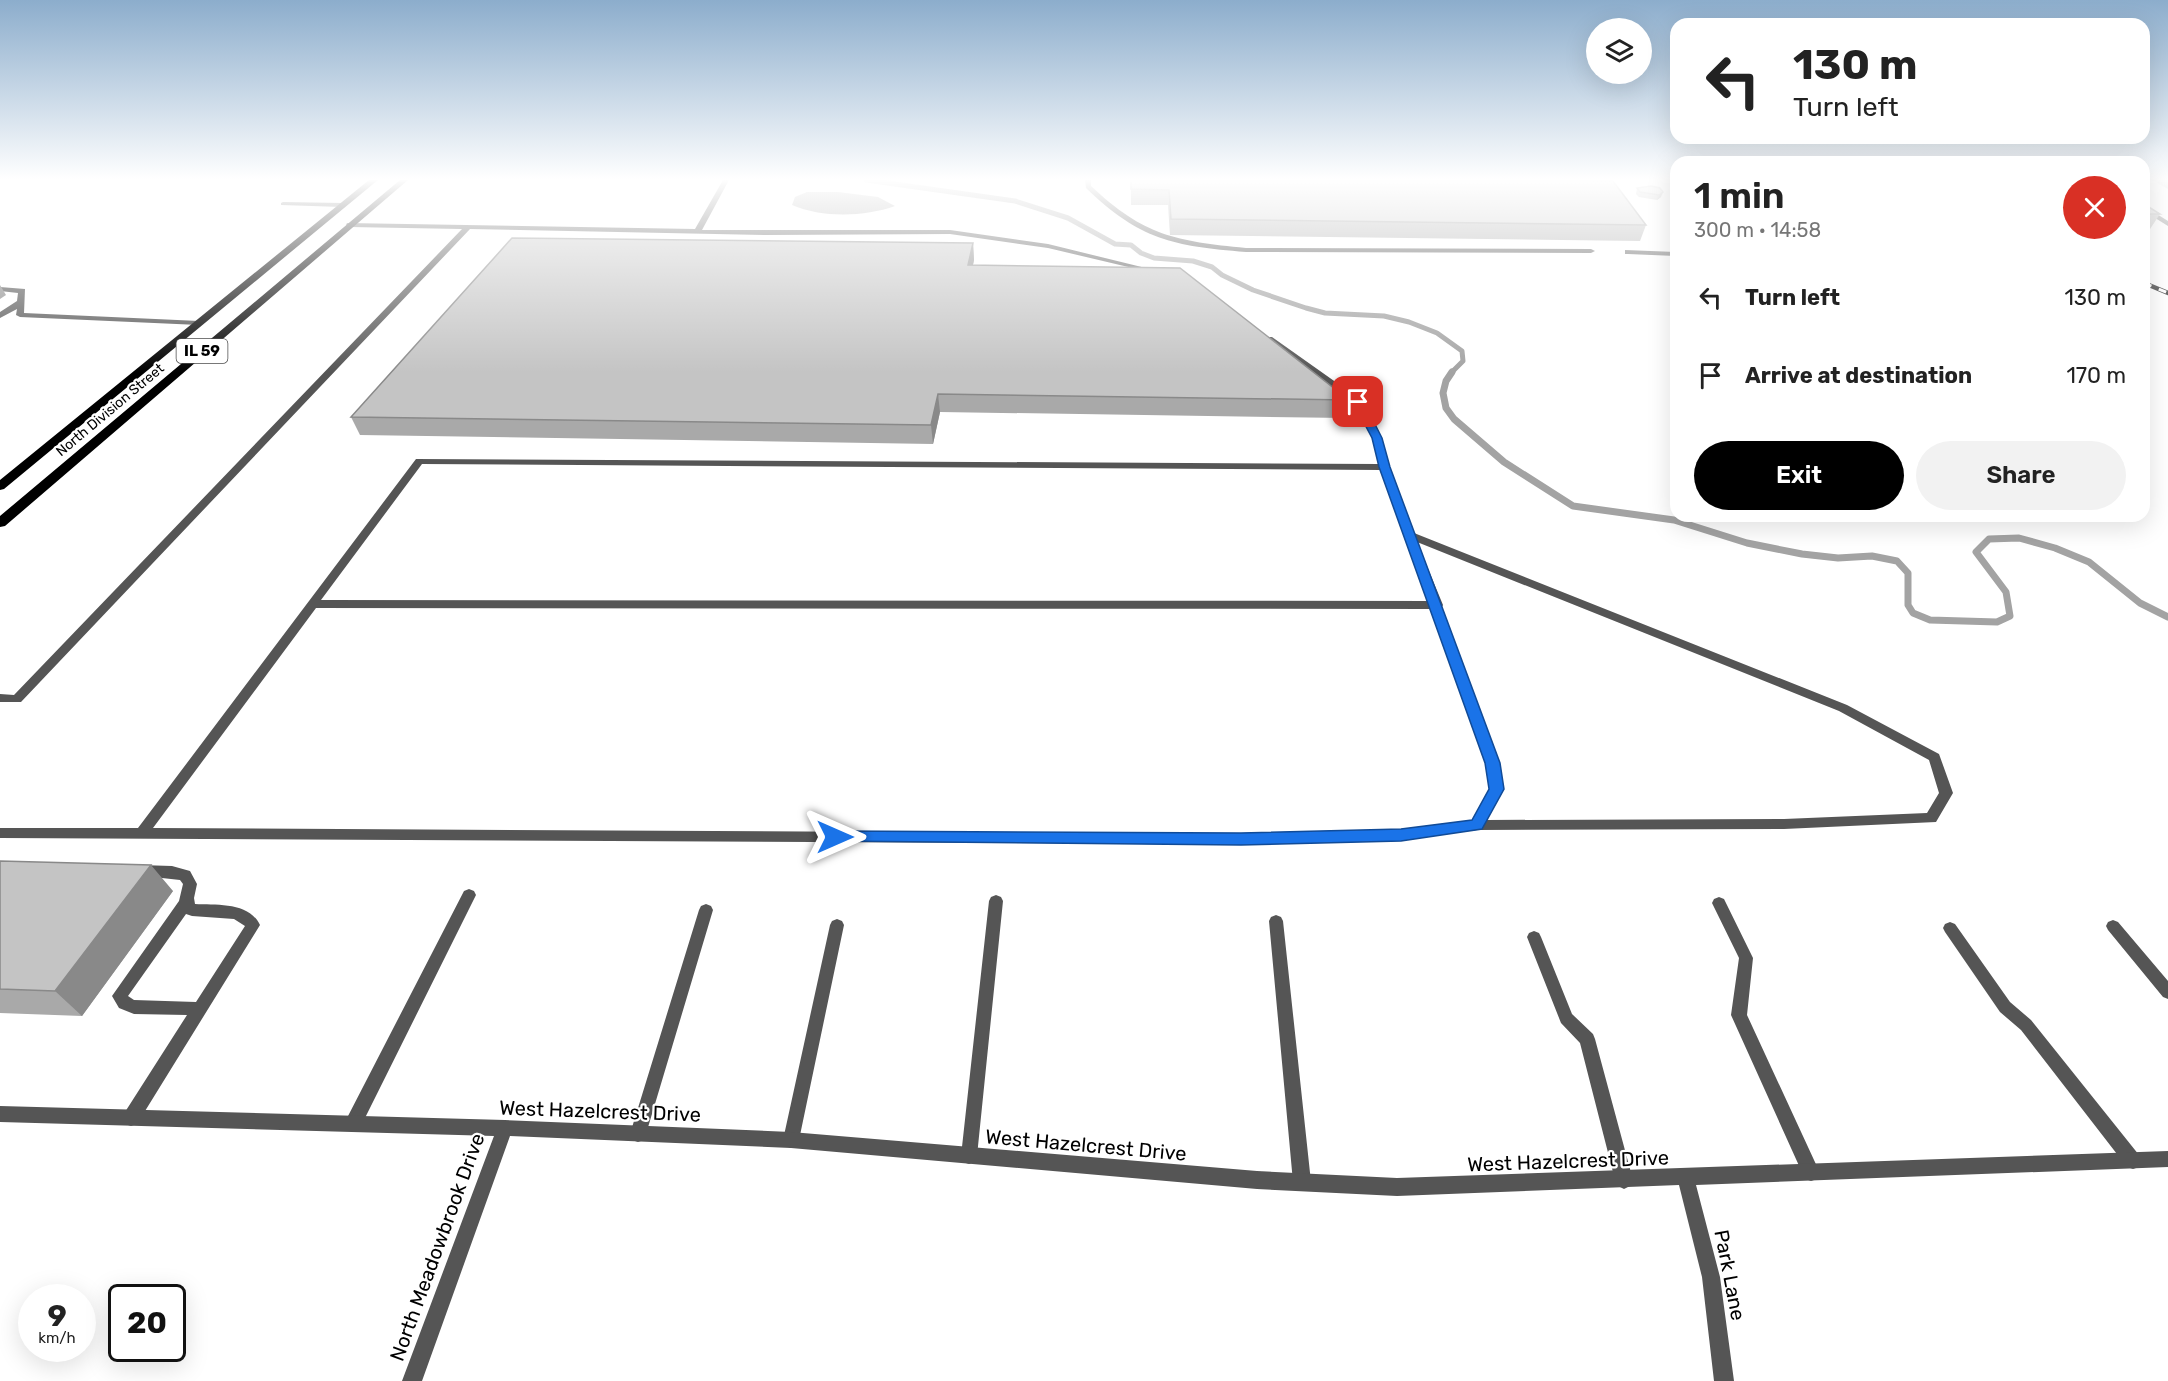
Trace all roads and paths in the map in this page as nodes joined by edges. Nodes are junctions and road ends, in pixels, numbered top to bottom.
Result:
1 (295, 244) edge
2 (327, 244) edge
3 (450, 244) edge
4 (1037, 244) edge
5 (1193, 244) edge
6 (1591, 251) dead end
7 (1628, 252) dead end
8 (1670, 254) edge
9 (1167, 274) edge
10 (0, 289) edge
11 (20, 303) junction
12 (0, 316) edge
13 (199, 323) junction
14 (1263, 334) edge
15 (1385, 467) junction
16 (0, 486) edge
17 (0, 523) edge
18 (1410, 535) junction
19 (311, 604) junction
20 (1437, 605) junction
21 (0, 698) edge
22 (1477, 825) junction
23 (0, 833) edge
24 (142, 833) junction
25 (127, 871) edge
26 (469, 895) dead end
27 (996, 901) dead end
28 (186, 903) junction
29 (1719, 903) dead end
30 (705, 910) dead end
31 (1276, 921) dead end
32 (837, 925) dead end
33 (2113, 926) dead end
34 (1950, 928) dead end
35 (1534, 937) dead end
36 (2168, 992) edge
37 (201, 1009) junction
38 (0, 1114) edge
39 (131, 1118) junction
40 (353, 1124) junction
41 (505, 1128) junction
42 (638, 1134) junction
43 (791, 1140) junction
44 (969, 1156) junction
45 (2168, 1160) edge
46 (2133, 1161) junction
47 (1811, 1173) junction
48 (1686, 1178) junction
49 (1624, 1180) junction
50 (1302, 1182) junction
51 (412, 1381) edge
52 (1724, 1381) edge

1 - 13 main road, North Division Street / IL 59
2 - 17 main road, North Division Street / IL 59
3 - 21 street
4 - 9 street
5 - 6 street
7 - 8 street
10 - 11 street
11 - 12 street
11 - 13 street
13 - 16 main road, North Division Street / IL 59
14 - 15 street
15 - 18 street
15 - 19 street
18 - 20 street
18 - 22 street
19 - 20 street
19 - 24 street
20 - 22 street
22 - 24 street
23 - 24 street
25 - 28 street
26 - 40 street
27 - 44 street
28 - 37 street
28 - 37 street
29 - 47 street
30 - 42 street
31 - 50 street
32 - 43 street
33 - 36 street
34 - 46 street
35 - 49 street
37 - 39 street
38 - 39 street, West Hazelcrest Drive
39 - 40 street, West Hazelcrest Drive
40 - 41 street, West Hazelcrest Drive
41 - 42 street, West Hazelcrest Drive
41 - 51 street, North Meadowbrook Drive
42 - 43 street, West Hazelcrest Drive
43 - 44 street, West Hazelcrest Drive
44 - 50 street, West Hazelcrest Drive
45 - 46 street, West Hazelcrest Drive
46 - 47 street, West Hazelcrest Drive
47 - 48 street, West Hazelcrest Drive
48 - 49 street, West Hazelcrest Drive
48 - 52 street, Park Lane
49 - 50 street, West Hazelcrest Drive

